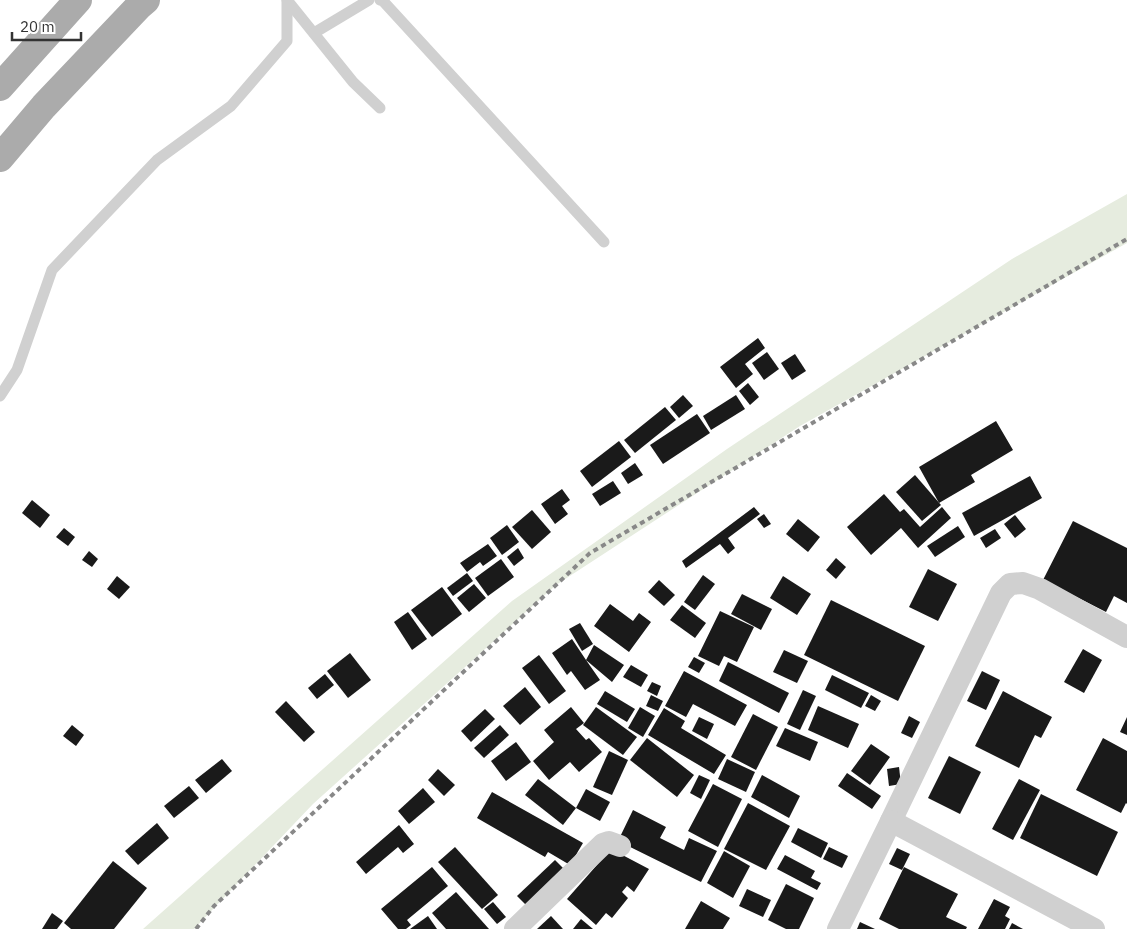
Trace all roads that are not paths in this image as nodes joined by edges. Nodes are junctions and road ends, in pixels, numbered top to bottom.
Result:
1 (78, 0) edge
2 (146, 0) edge
3 (287, 0) edge
4 (369, 0) edge
5 (380, 0) edge
6 (314, 33) junction
7 (0, 87) edge
8 (380, 108) dead end
9 (0, 158) edge
10 (604, 242) dead end
11 (0, 396) edge
12 (1127, 637) edge
13 (892, 821) junction
14 (620, 846) dead end
15 (516, 929) edge
16 (838, 929) edge
17 (1094, 929) edge

1 - 7 main road
2 - 9 main road
3 - 6 lane
3 - 11 lane
4 - 6 lane
5 - 10 lane
6 - 8 lane
12 - 13 street
13 - 16 street
13 - 17 street
14 - 15 street

